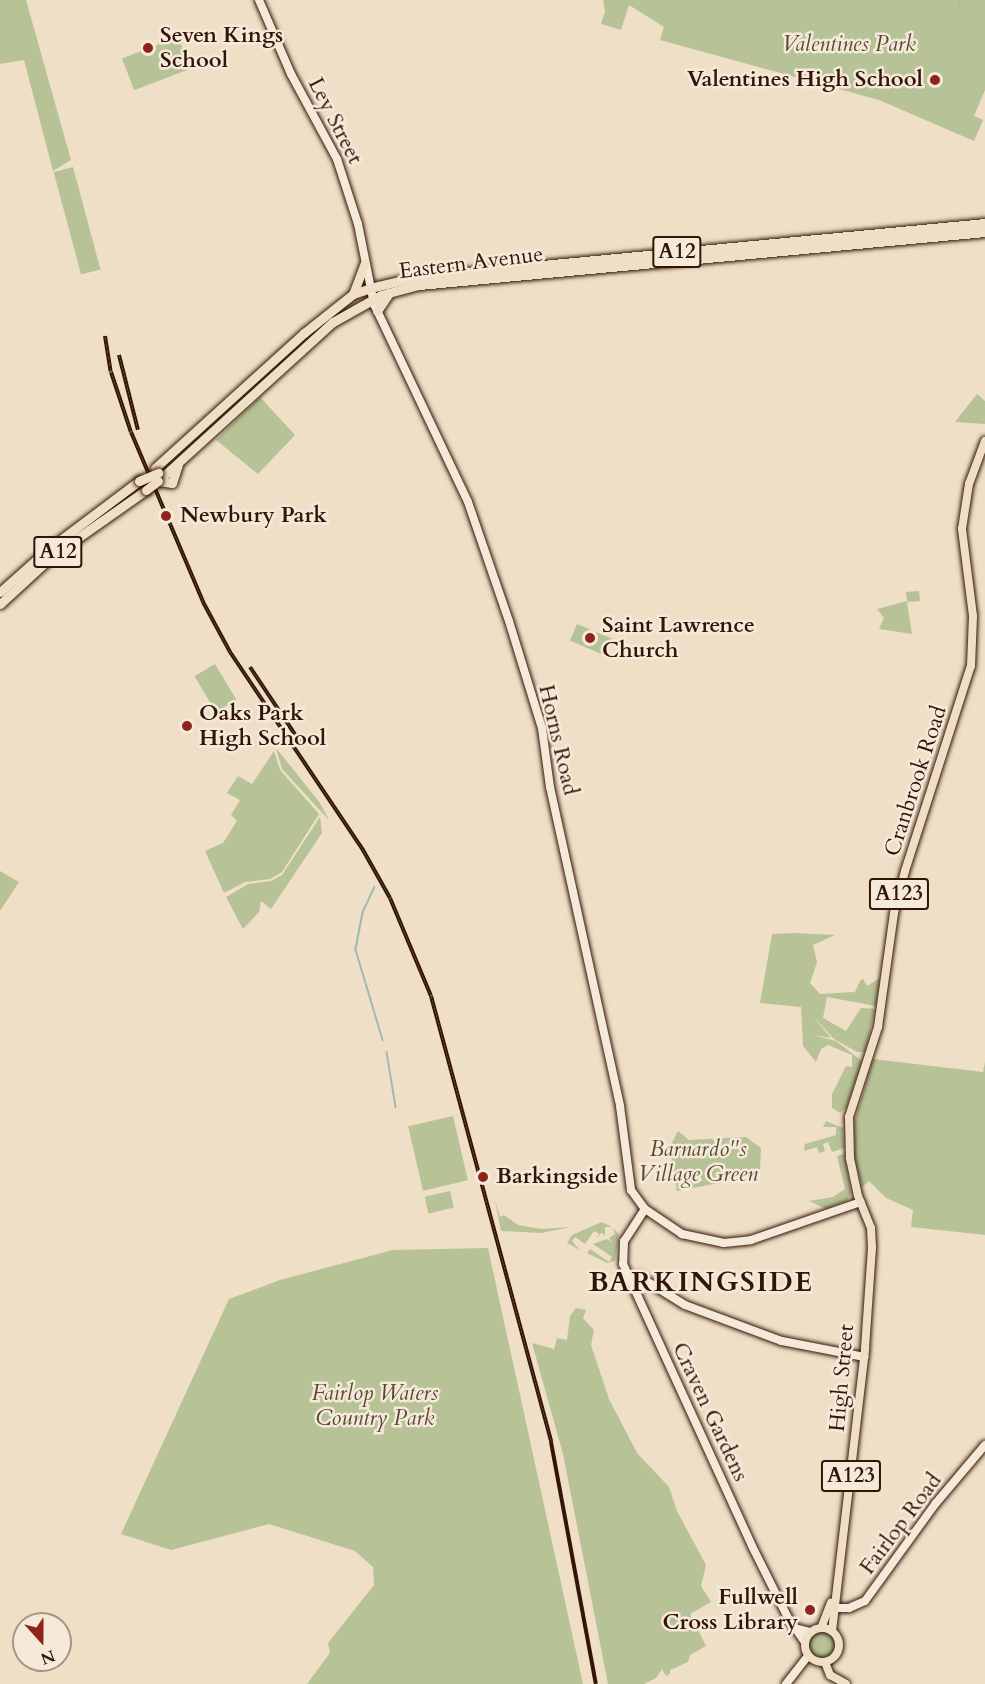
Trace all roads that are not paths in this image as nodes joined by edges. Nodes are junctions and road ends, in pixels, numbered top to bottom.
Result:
1 (259, 0) edge
2 (985, 223) edge
3 (985, 231) edge
4 (365, 263) junction
5 (419, 285) junction
6 (369, 288) junction
7 (389, 293) junction
8 (352, 294) junction
9 (372, 298) junction
10 (377, 311) junction
11 (320, 321) junction
12 (985, 441) edge
13 (159, 474) junction
14 (120, 495) junction
15 (120, 506) junction
16 (100, 511) junction
17 (0, 591) edge
18 (0, 604) edge
19 (861, 1202) junction
20 (645, 1209) junction
21 (629, 1279) junction
22 (634, 1291) junction
23 (782, 1341) junction
24 (864, 1357) junction
25 (985, 1445) edge
26 (835, 1594) junction
27 (836, 1608) junction
28 (822, 1626) junction
29 (795, 1628) junction
30 (832, 1631) junction
31 (810, 1632) junction
32 (805, 1642) junction
33 (808, 1656) junction
34 (825, 1662) junction
35 (786, 1684) edge
36 (846, 1684) edge

1 - 4 street, Ley Street
2 - 6 highway, Eastern Avenue / A12
3 - 5 highway, Eastern Avenue / A12
4 - 6 street, Ley Street
4 - 8 highway
5 - 6 highway
5 - 7 highway, Eastern Avenue / A12
6 - 8 highway, Eastern Avenue / A12
6 - 9 street, Ley Street
7 - 9 highway, Eastern Avenue / A12
7 - 10 highway
8 - 11 highway, Eastern Avenue / A12
9 - 10 street, Horns Road
9 - 11 highway
9 - 13 highway, Eastern Avenue / A12
10 - 20 street, Horns Road
11 - 13 highway, Eastern Avenue / A12
12 - 19 main road, Cranbrook Road / A123
13 - 14 highway, Eastern Avenue / A12, bridge
13 - 15 highway, Eastern Avenue / A12, bridge
14 - 15 highway
14 - 16 highway, Eastern Avenue / A12
15 - 16 highway
15 - 18 highway, Eastern Avenue / A12
16 - 17 highway, Eastern Avenue / A12
19 - 20 street
19 - 24 main road, High Street / A123
20 - 21 street, Craven Gardens
21 - 22 street, Craven Gardens
21 - 23 street
22 - 23 street
22 - 29 street, Craven Gardens
23 - 24 street
24 - 26 main road, High Street / A123
25 - 27 street, Fairlop Road
26 - 27 main road, High Street / A123
26 - 28 main road, High Street / A123
27 - 30 main road, High Street / A123
28 - 30 main road
28 - 31 main road
29 - 31 street
29 - 32 street, Craven Gardens
30 - 34 main road, A123
31 - 32 main road
32 - 33 main road
33 - 34 main road
33 - 35 street
34 - 36 main road

